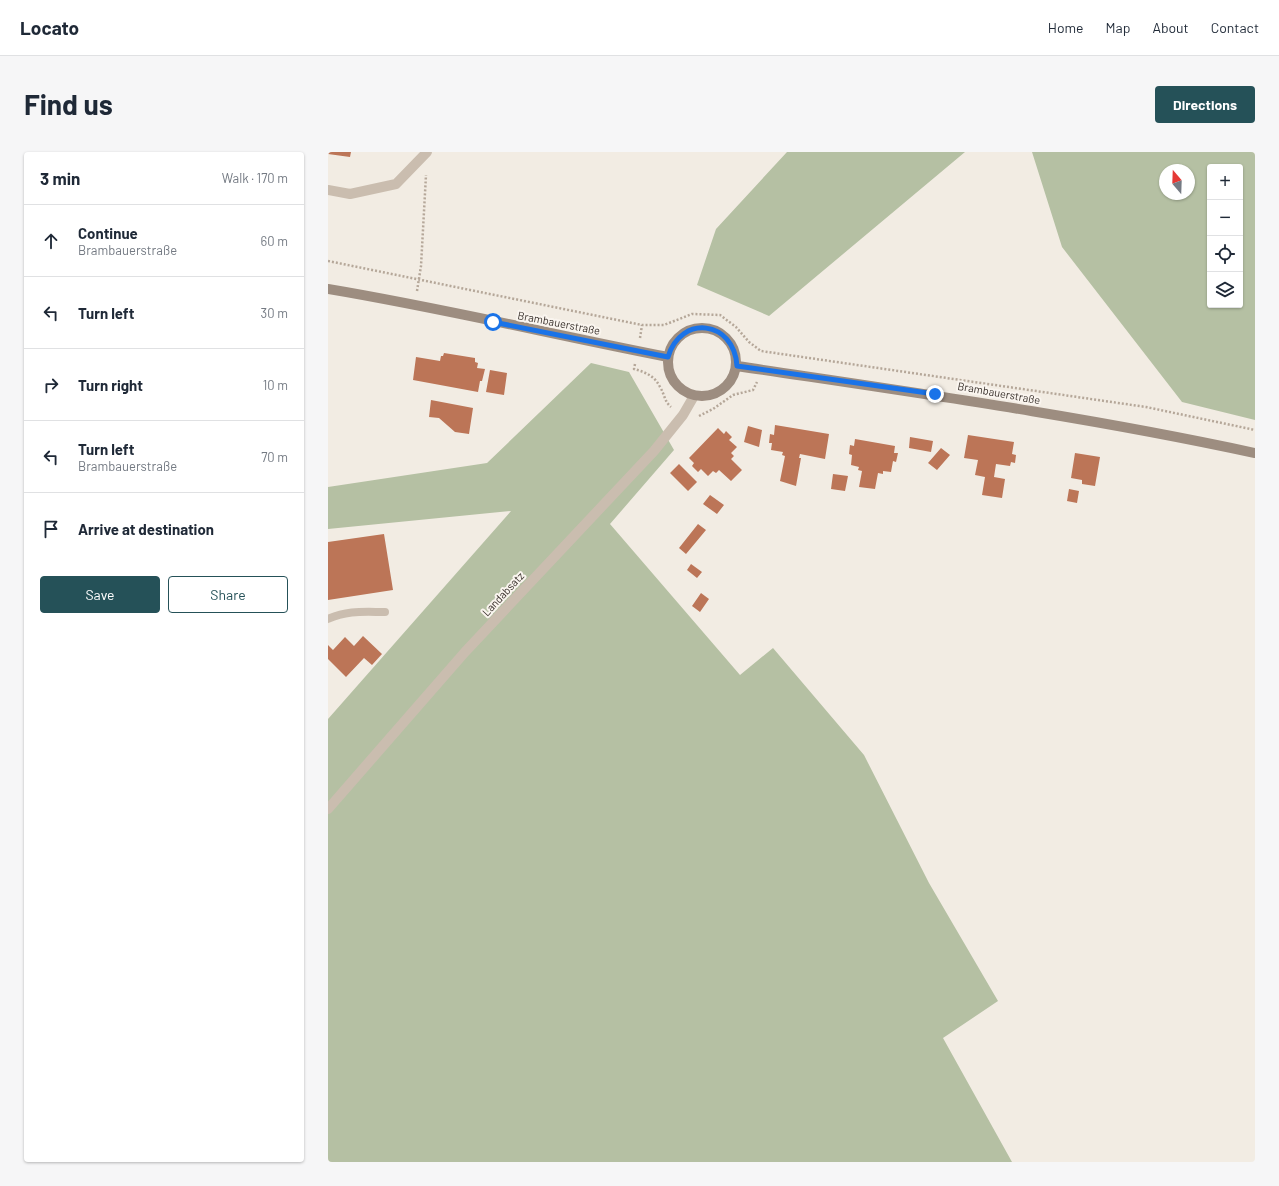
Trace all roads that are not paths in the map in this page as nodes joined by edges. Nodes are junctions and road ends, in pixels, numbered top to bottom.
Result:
1 (427, 152) edge
2 (328, 190) edge
3 (328, 289) edge
4 (668, 357) junction
5 (737, 366) junction
6 (694, 396) junction
7 (1255, 453) edge
8 (385, 612) dead end
9 (328, 619) edge
10 (328, 809) edge

1 - 2 street
3 - 4 main road, Brambauerstraße
4 - 5 main road
4 - 6 main road
5 - 6 main road
5 - 7 main road, Brambauerstraße
6 - 10 street, Landabsatz
8 - 9 lane

